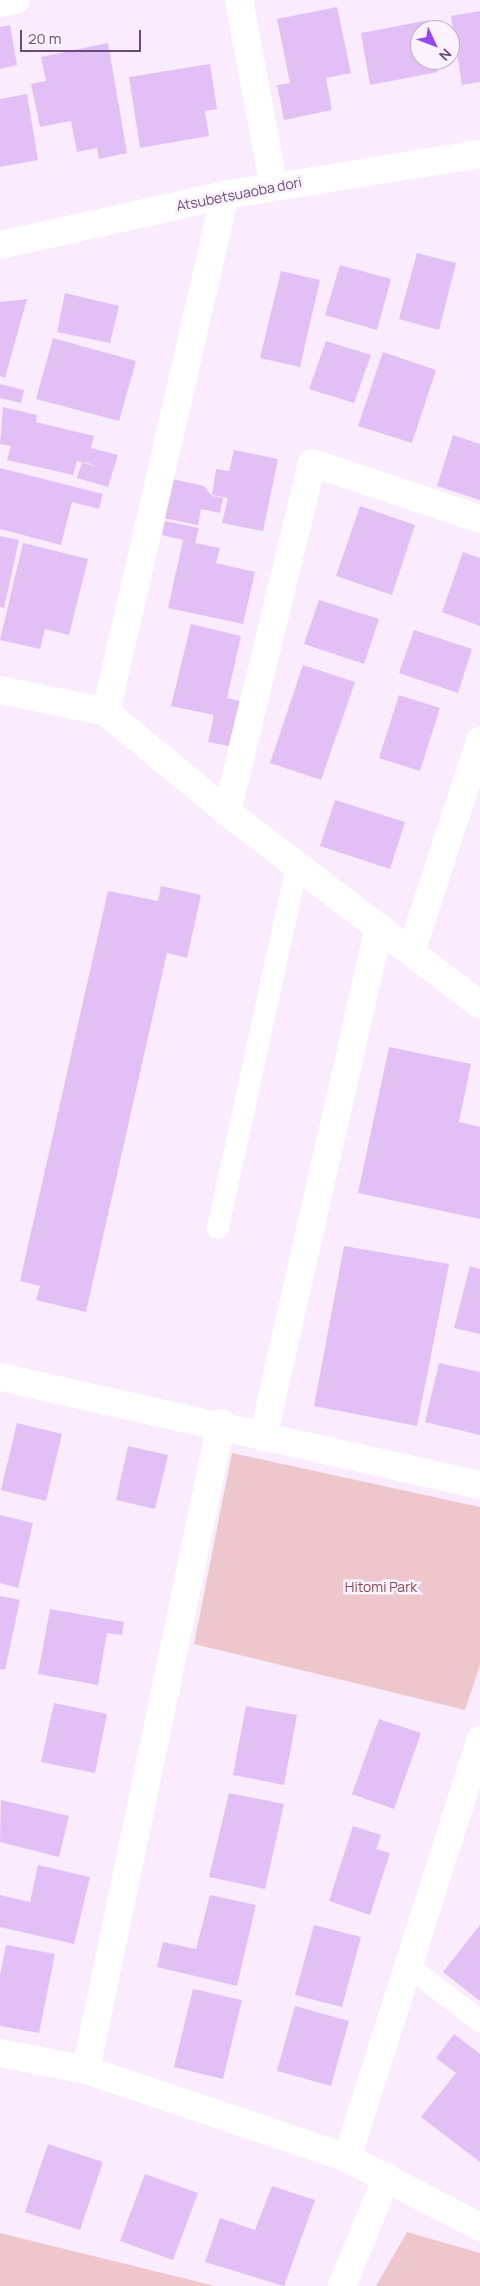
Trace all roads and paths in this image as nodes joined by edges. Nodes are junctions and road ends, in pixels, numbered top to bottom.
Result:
1 (16, 0) edge
2 (239, 0) edge
3 (0, 3) edge
4 (480, 154) edge
5 (274, 186) junction
6 (225, 195) junction
7 (0, 245) edge
8 (480, 519) edge
9 (0, 690) edge
10 (106, 712) junction
11 (480, 740) edge
12 (226, 812) junction
13 (297, 866) junction
14 (379, 927) junction
15 (412, 952) junction
16 (480, 1006) edge
17 (218, 1228) dead end
18 (0, 1377) edge
19 (221, 1423) junction
20 (263, 1437) junction
21 (480, 1485) edge
22 (480, 1740) edge
23 (408, 1966) junction
24 (480, 2021) edge
25 (0, 2053) edge
26 (86, 2070) junction
27 (347, 2158) junction
28 (387, 2177) junction
29 (480, 2227) edge
30 (342, 2286) edge

1 - 3 street
2 - 5 street
4 - 5 street, Atsubetsuaoba dori
5 - 6 street, Atsubetsuaoba dori
6 - 7 street, Atsubetsuaoba dori
6 - 10 street
8 - 12 street
9 - 10 street
10 - 12 street
11 - 15 street
12 - 13 street
13 - 14 street
13 - 17 lane
14 - 15 street
14 - 20 street
15 - 16 street
18 - 19 street
19 - 20 street
19 - 26 street
20 - 21 street
22 - 23 street
23 - 24 lane
23 - 27 street
25 - 26 street
26 - 27 street
27 - 28 street
28 - 29 street
28 - 30 street

